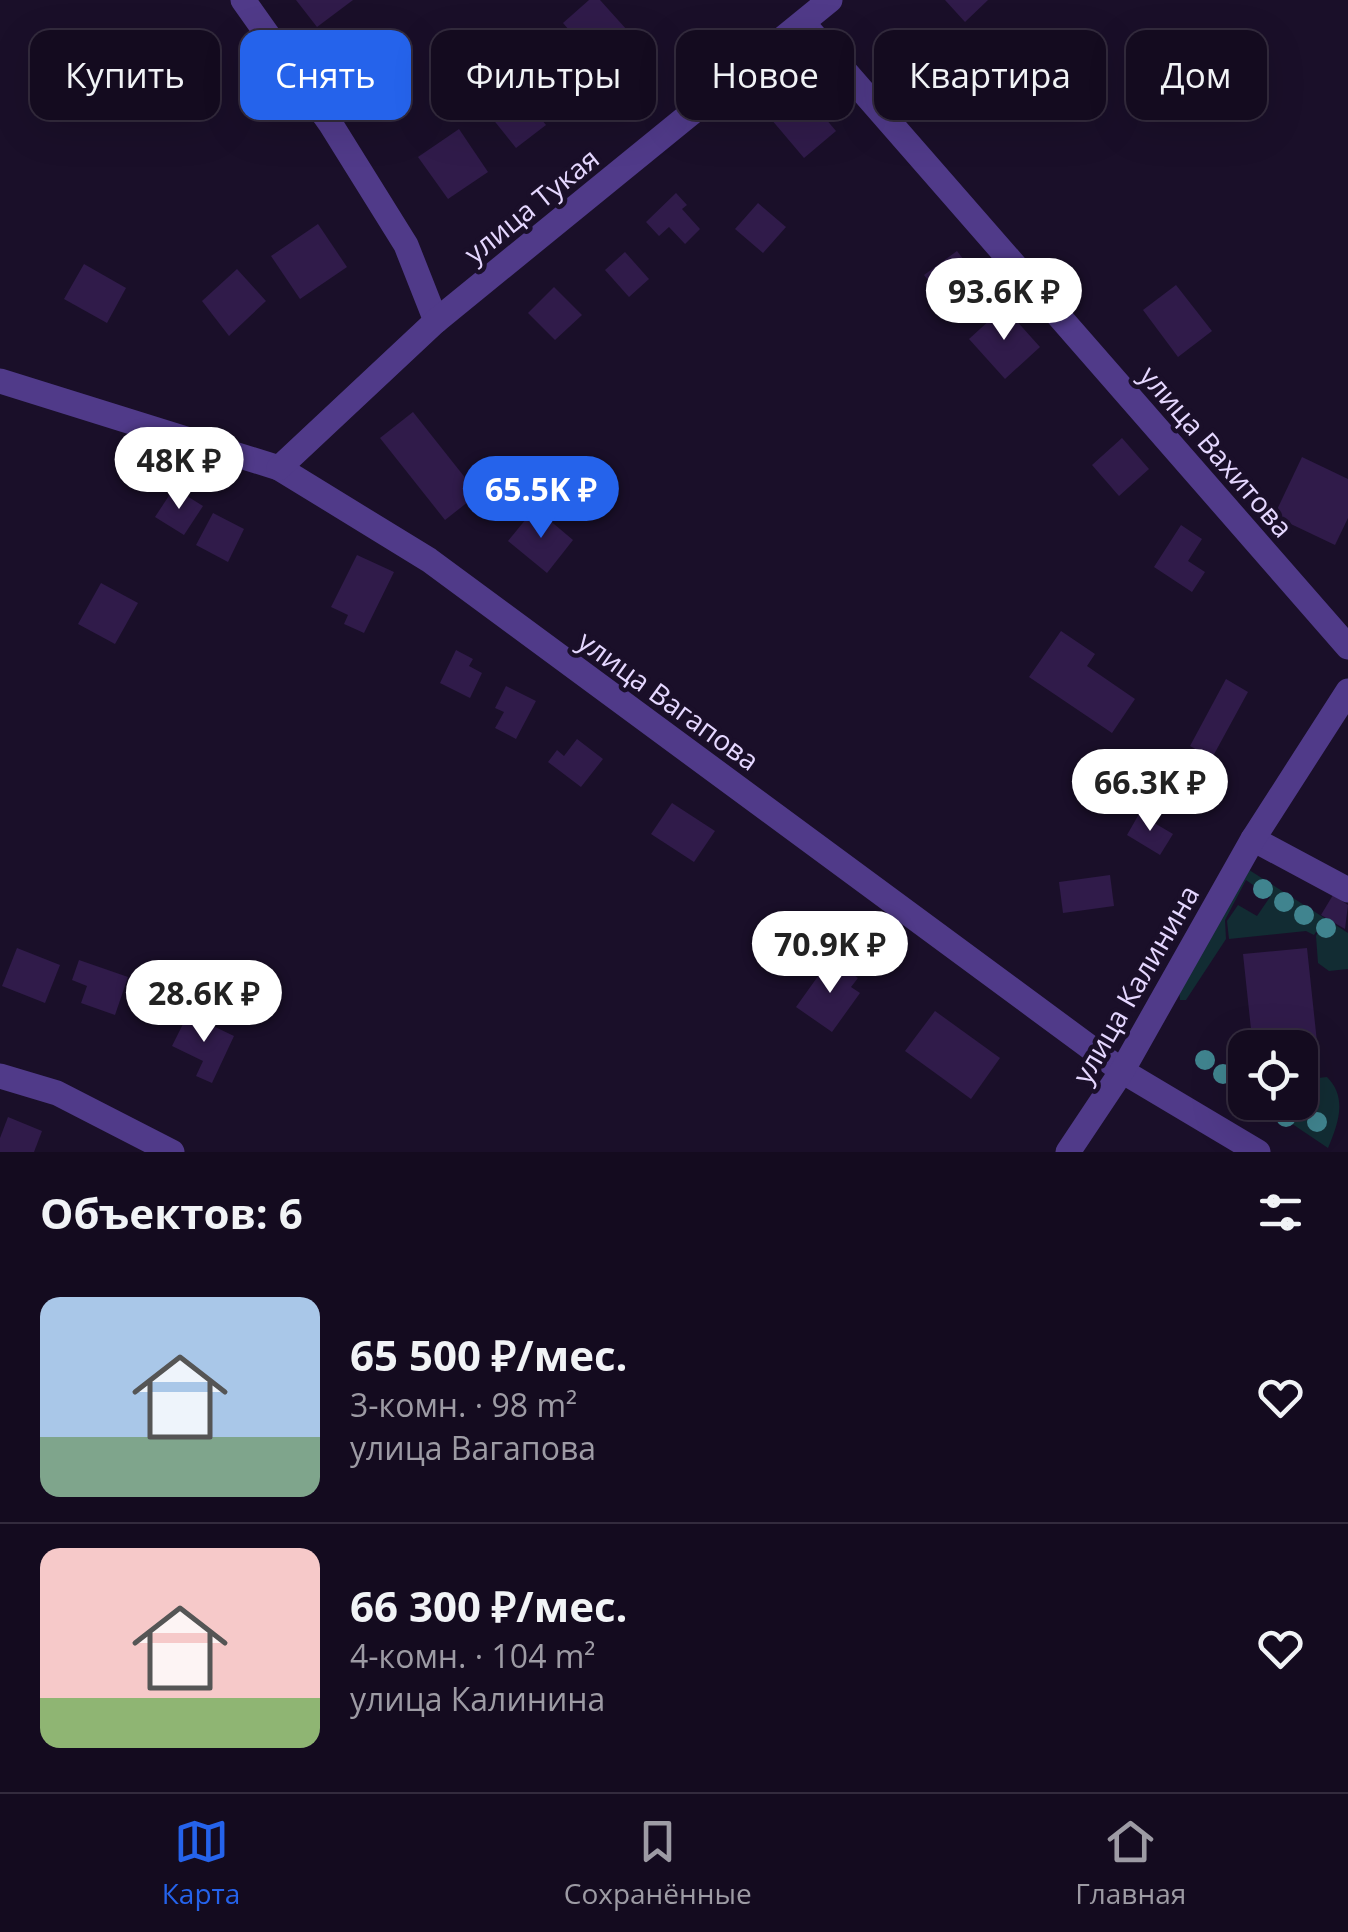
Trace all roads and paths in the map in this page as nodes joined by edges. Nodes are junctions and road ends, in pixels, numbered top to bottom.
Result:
1 (243, 0) edge
2 (830, 0) edge
3 (804, 22) junction
4 (436, 321) junction
5 (0, 381) edge
6 (280, 468) junction
7 (1348, 648) edge
8 (1348, 691) edge
9 (1252, 839) junction
10 (1348, 890) edge
11 (1122, 1072) junction
12 (0, 1076) edge
13 (172, 1152) edge
14 (1068, 1152) edge
15 (1258, 1152) edge

1 - 4 street
2 - 3 street, улица Тукая
3 - 4 street, улица Тукая
3 - 7 street, улица Вахитова
4 - 6 street, улица Тукая
5 - 6 street, улица Вагапова
6 - 11 street, улица Вагапова
8 - 9 street, улица Калинина
9 - 10 street
9 - 11 street, улица Калинина
11 - 14 street, улица Калинина
11 - 15 street, улица Вагапова
12 - 13 street

